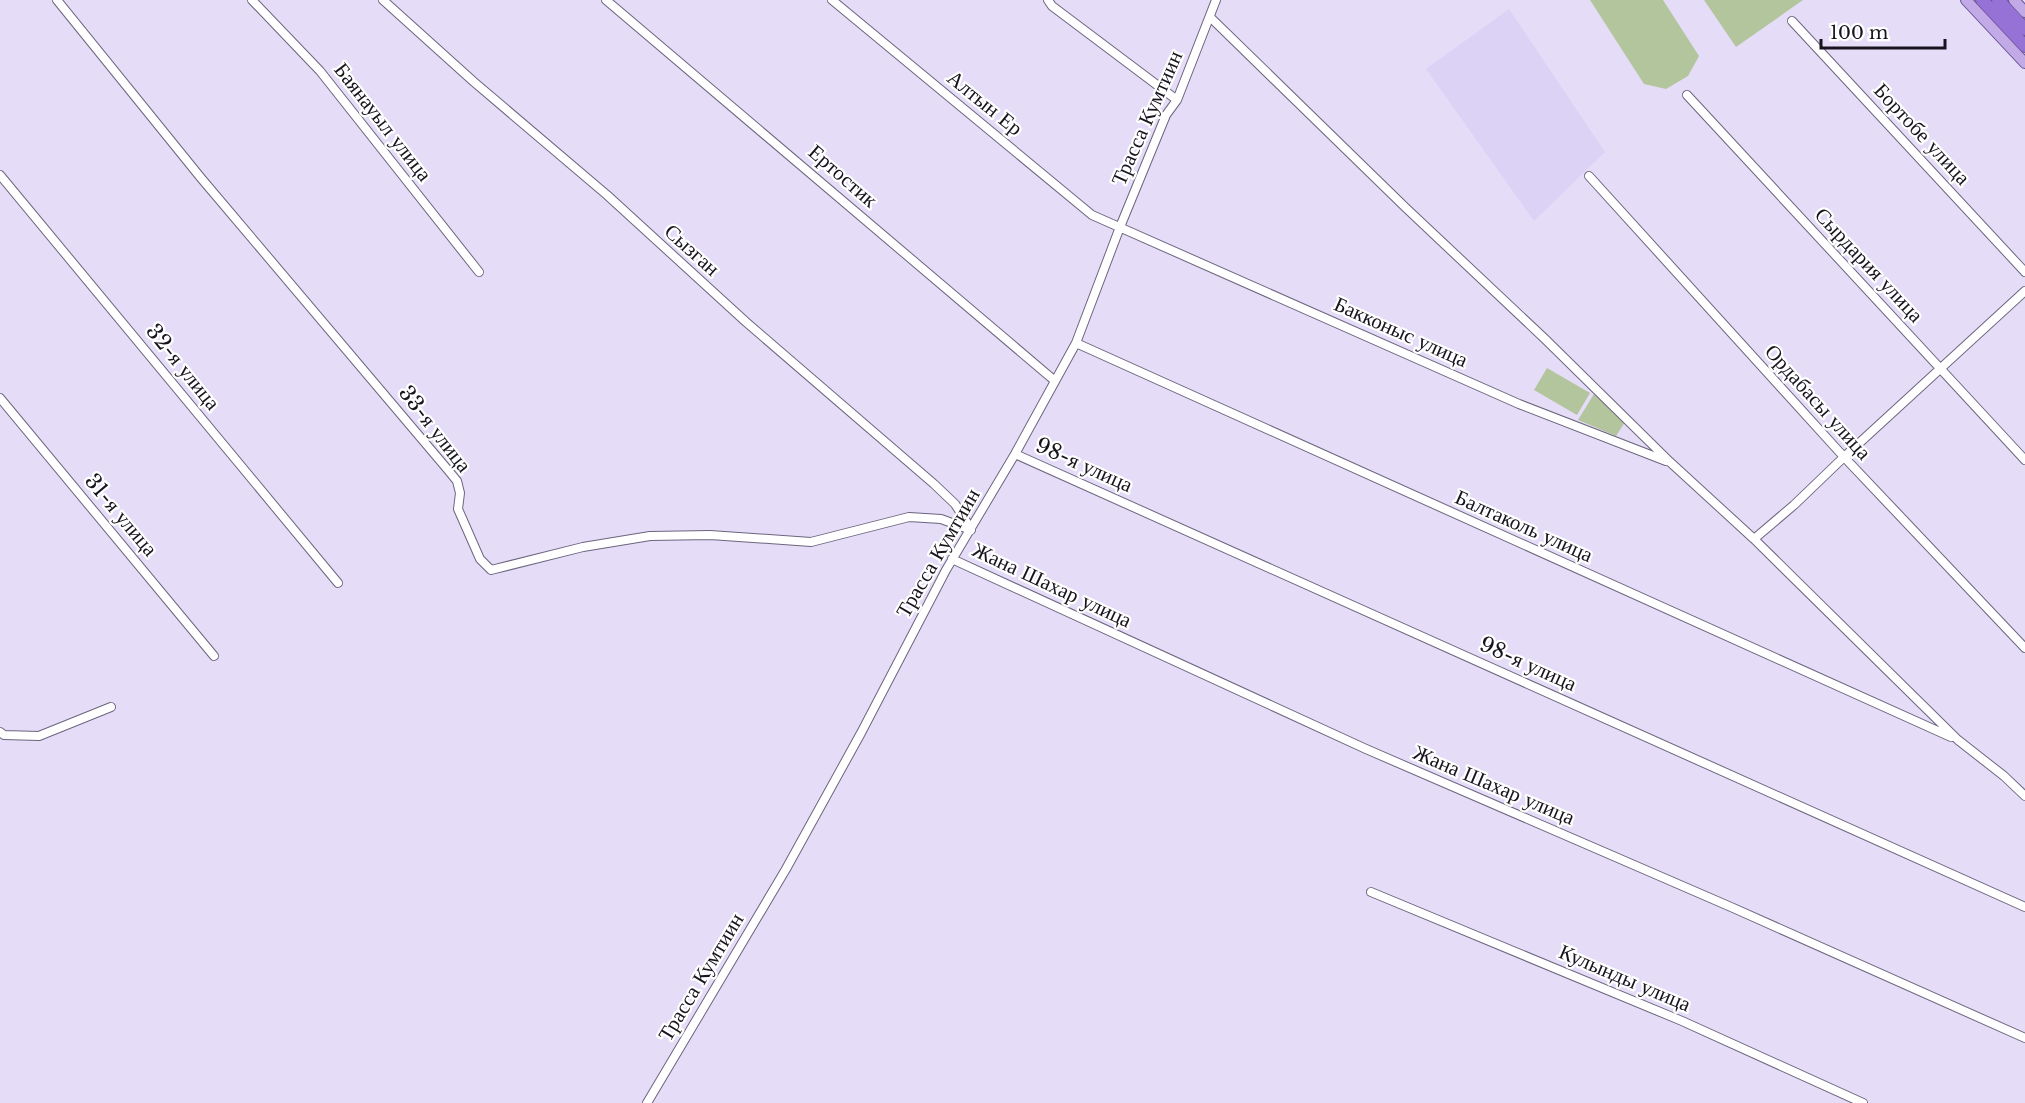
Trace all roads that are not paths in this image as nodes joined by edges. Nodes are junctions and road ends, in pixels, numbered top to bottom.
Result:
1 (57, 0) edge
2 (252, 0) edge
3 (383, 0) edge
4 (606, 0) edge
5 (831, 0) edge
6 (1048, 0) edge
7 (1216, 0) edge
8 (1966, 0) edge
9 (1982, 0) edge
10 (1998, 0) edge
11 (2014, 0) edge
12 (2025, 12) edge
13 (1210, 16) junction
14 (1792, 21) dead end
15 (2025, 29) edge
16 (2025, 46) edge
17 (2025, 63) edge
18 (1687, 95) dead end
19 (1177, 100) junction
20 (0, 175) edge
21 (1589, 176) dead end
22 (1120, 227) junction
23 (479, 272) dead end
24 (2025, 272) edge
25 (2025, 291) edge
26 (1076, 343) junction
27 (1939, 368) junction
28 (1055, 381) junction
29 (0, 398) edge
30 (1015, 454) junction
31 (1844, 457) junction
32 (2025, 460) edge
33 (1670, 462) junction
34 (971, 530) junction
35 (1754, 539) junction
36 (952, 559) junction
37 (338, 583) dead end
38 (2025, 648) edge
39 (214, 656) dead end
40 (111, 707) dead end
41 (0, 732) edge
42 (1958, 740) junction
43 (2025, 796) edge
44 (1371, 892) dead end
45 (2025, 907) edge
46 (2025, 1038) edge
47 (647, 1103) edge
48 (1863, 1103) edge

1 - 34 street, 33-я улица
2 - 23 street, Баянауыл улица
3 - 34 street, Сызган
4 - 28 street, Ертостик
5 - 22 street, Алтын Ер
6 - 19 street
7 - 13 street, Трасса Кумтиин
8 - 17 main road
9 - 16 highway
10 - 15 highway
11 - 12 main road
13 - 19 street, Трасса Кумтиин
13 - 33 street
14 - 24 street, Бортобе улица
18 - 27 street, Сырдария улица
19 - 22 street, Трасса Кумтиин
20 - 37 street, 32-я улица
21 - 31 street, Ордабасы улица
22 - 26 street, Трасса Кумтиин
22 - 33 street, Бакконыс улица
25 - 27 street
26 - 28 street, Трасса Кумтиин
26 - 42 street, Балтаколь улица
27 - 31 street
27 - 32 street, Сырдария улица
28 - 30 street, Трасса Кумтиин
29 - 39 street, 31-я улица
30 - 34 street, Трасса Кумтиин
30 - 45 street, 98-я улица
31 - 35 street
31 - 38 street, Ордабасы улица
33 - 35 street
34 - 36 street, Трасса Кумтиин
35 - 42 street
36 - 46 street, Жана Шахар улица
36 - 47 street, Трасса Кумтиин
40 - 41 street
42 - 43 street
44 - 48 street, Кулынды улица

